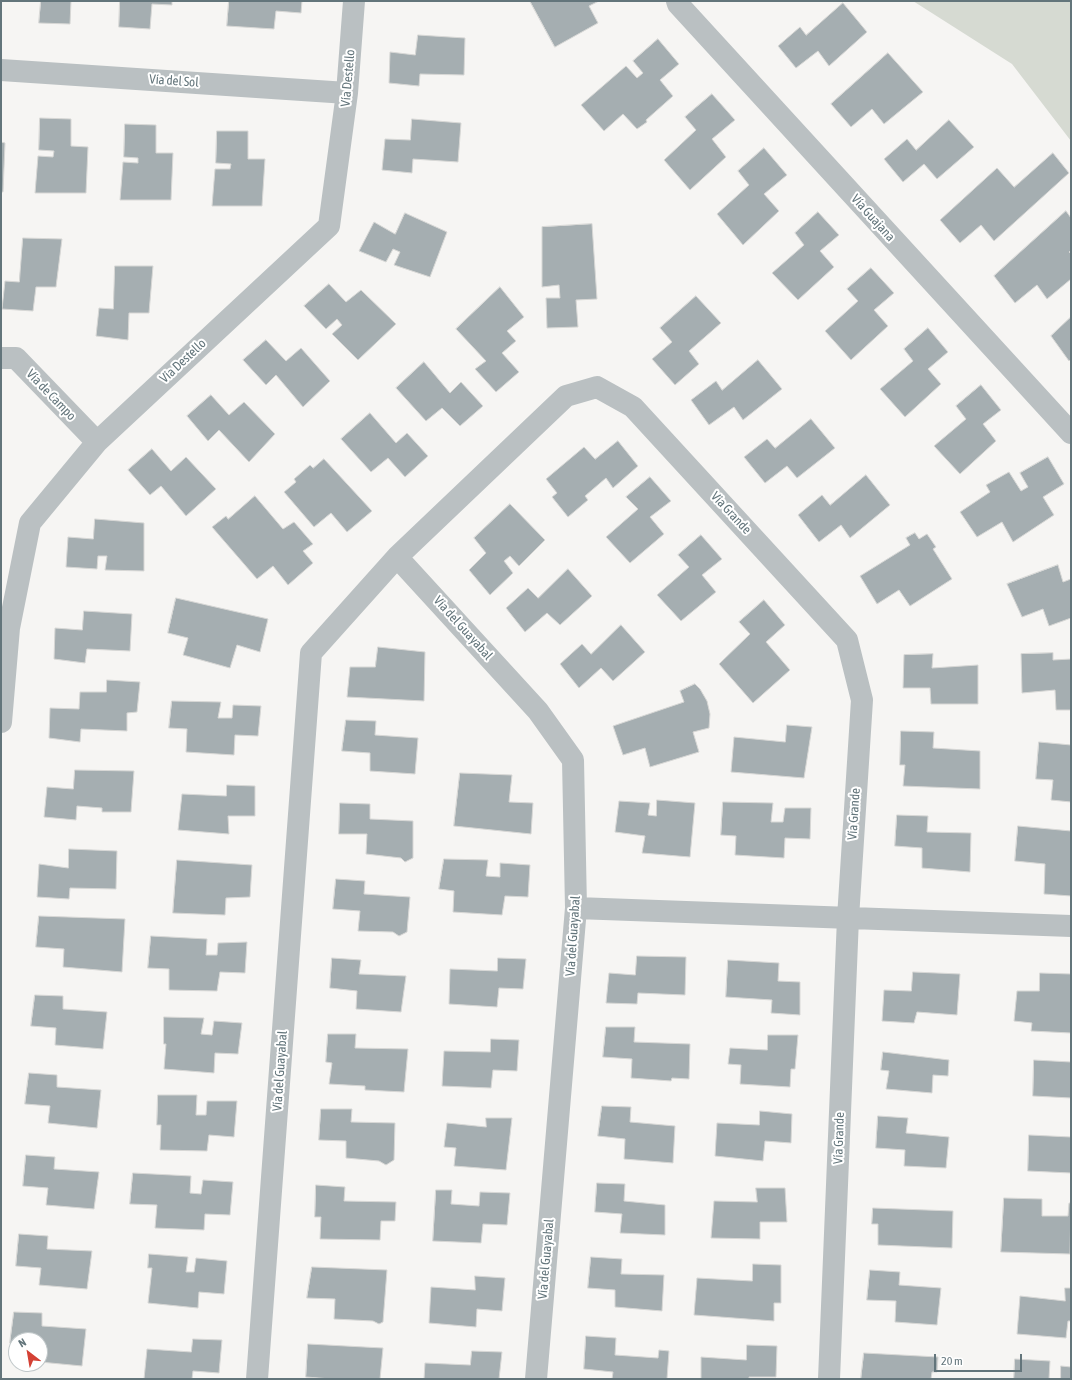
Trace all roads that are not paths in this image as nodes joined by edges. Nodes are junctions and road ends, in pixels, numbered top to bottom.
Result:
1 (354, 1) edge
2 (677, 1) edge
3 (1, 70) edge
4 (347, 93) junction
5 (1, 358) edge
6 (566, 396) joint
7 (1071, 433) edge
8 (97, 442) junction
9 (397, 557) junction
10 (5, 628) edge
11 (1, 722) edge
12 (576, 908) junction
13 (848, 918) junction
14 (1071, 926) edge
15 (257, 1379) edge
16 (536, 1379) edge
17 (829, 1379) edge

1 - 4 street, Vía Destello
2 - 7 street, Vía Guajana
3 - 4 street, Vía del Sol
4 - 8 street, Vía Destello
5 - 8 street, Vía de Campo
6 - 9 street, Vía del Guayabal
6 - 13 street, Vía Grande
8 - 10 street, Vía Destello
9 - 12 street, Vía del Guayabal
9 - 15 street, Vía del Guayabal
10 - 11 street, Vía Destello
12 - 13 street
12 - 16 street, Vía del Guayabal
13 - 14 street
13 - 17 street, Vía Grande

